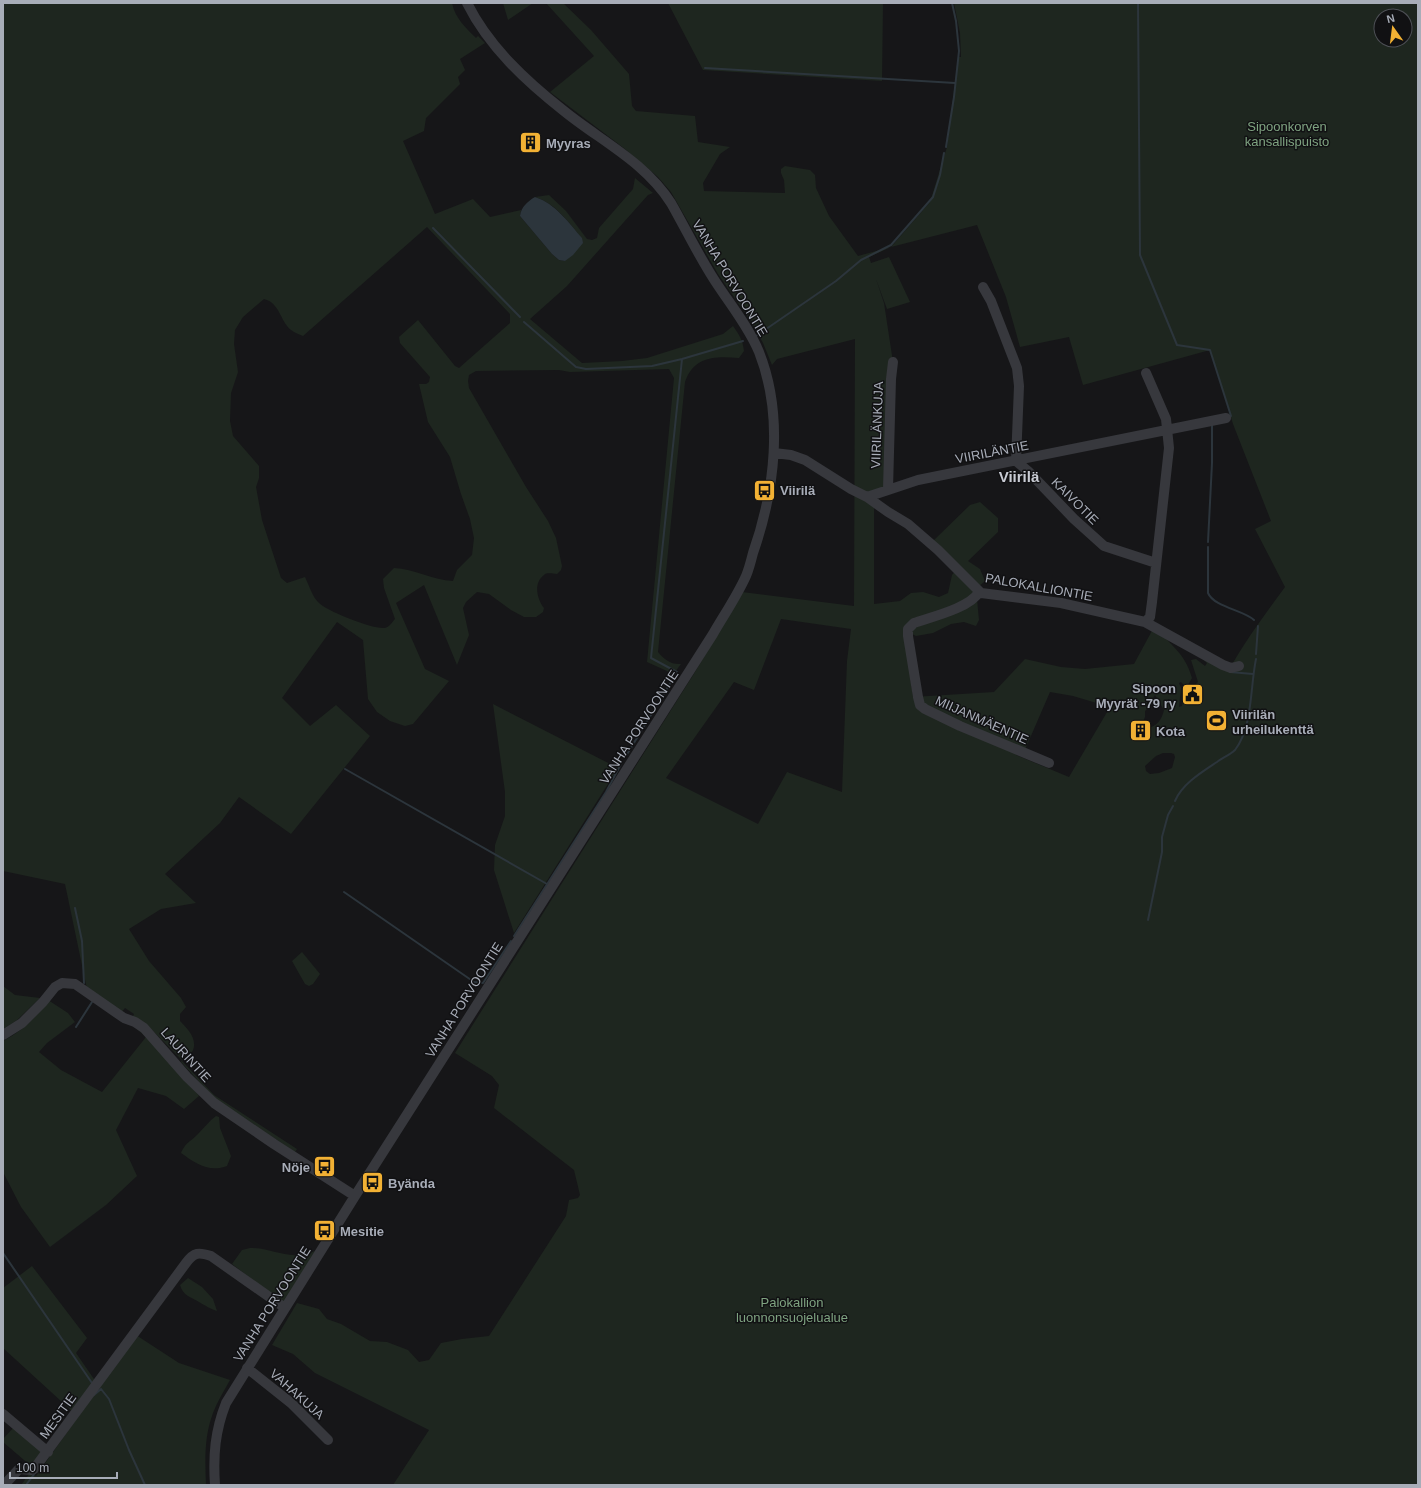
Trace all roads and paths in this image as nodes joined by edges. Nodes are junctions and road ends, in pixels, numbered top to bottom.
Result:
1 (467, 3) edge
2 (983, 287) dead end
3 (893, 362) dead end
4 (1146, 373) dead end
5 (1226, 418) dead end
6 (1167, 430) junction
7 (774, 453) junction
8 (1016, 461) junction
9 (888, 489) junction
10 (867, 497) junction
11 (1156, 563) junction
12 (979, 592) junction
13 (1145, 622) junction
14 (1239, 666) dead end
15 (1049, 763) dead end
16 (3, 1035) edge
17 (355, 1196) junction
18 (285, 1308) junction
19 (247, 1368) junction
20 (3, 1414) edge
21 (328, 1440) dead end
22 (48, 1452) junction
23 (4, 1485) edge
24 (214, 1485) edge

1 - 7 street, VANHA PORVOONTIE
2 - 8 street
3 - 9 street, VIIRILÄNKUJA
4 - 6 street
5 - 6 street, VIIRILÄNTIE
6 - 8 street, VIIRILÄNTIE
6 - 11 street
7 - 10 street
7 - 17 street, VANHA PORVOONTIE
8 - 9 street, VIIRILÄNTIE
8 - 11 street, KAIVOTIE
9 - 10 street, VIIRILÄNTIE
10 - 12 street, PALOKALLIONTIE
11 - 13 street
12 - 13 street, PALOKALLIONTIE
12 - 15 street, MIIJANMÄENTIE
13 - 14 street, PALOKALLIONTIE
16 - 17 street, LAURINTIE
17 - 18 street, VANHA PORVOONTIE
18 - 19 street, VANHA PORVOONTIE
18 - 22 street, MESITIE
19 - 21 street, VAHAKUJA
19 - 24 street, VANHA PORVOONTIE
20 - 22 street
22 - 23 street, MESITIE

